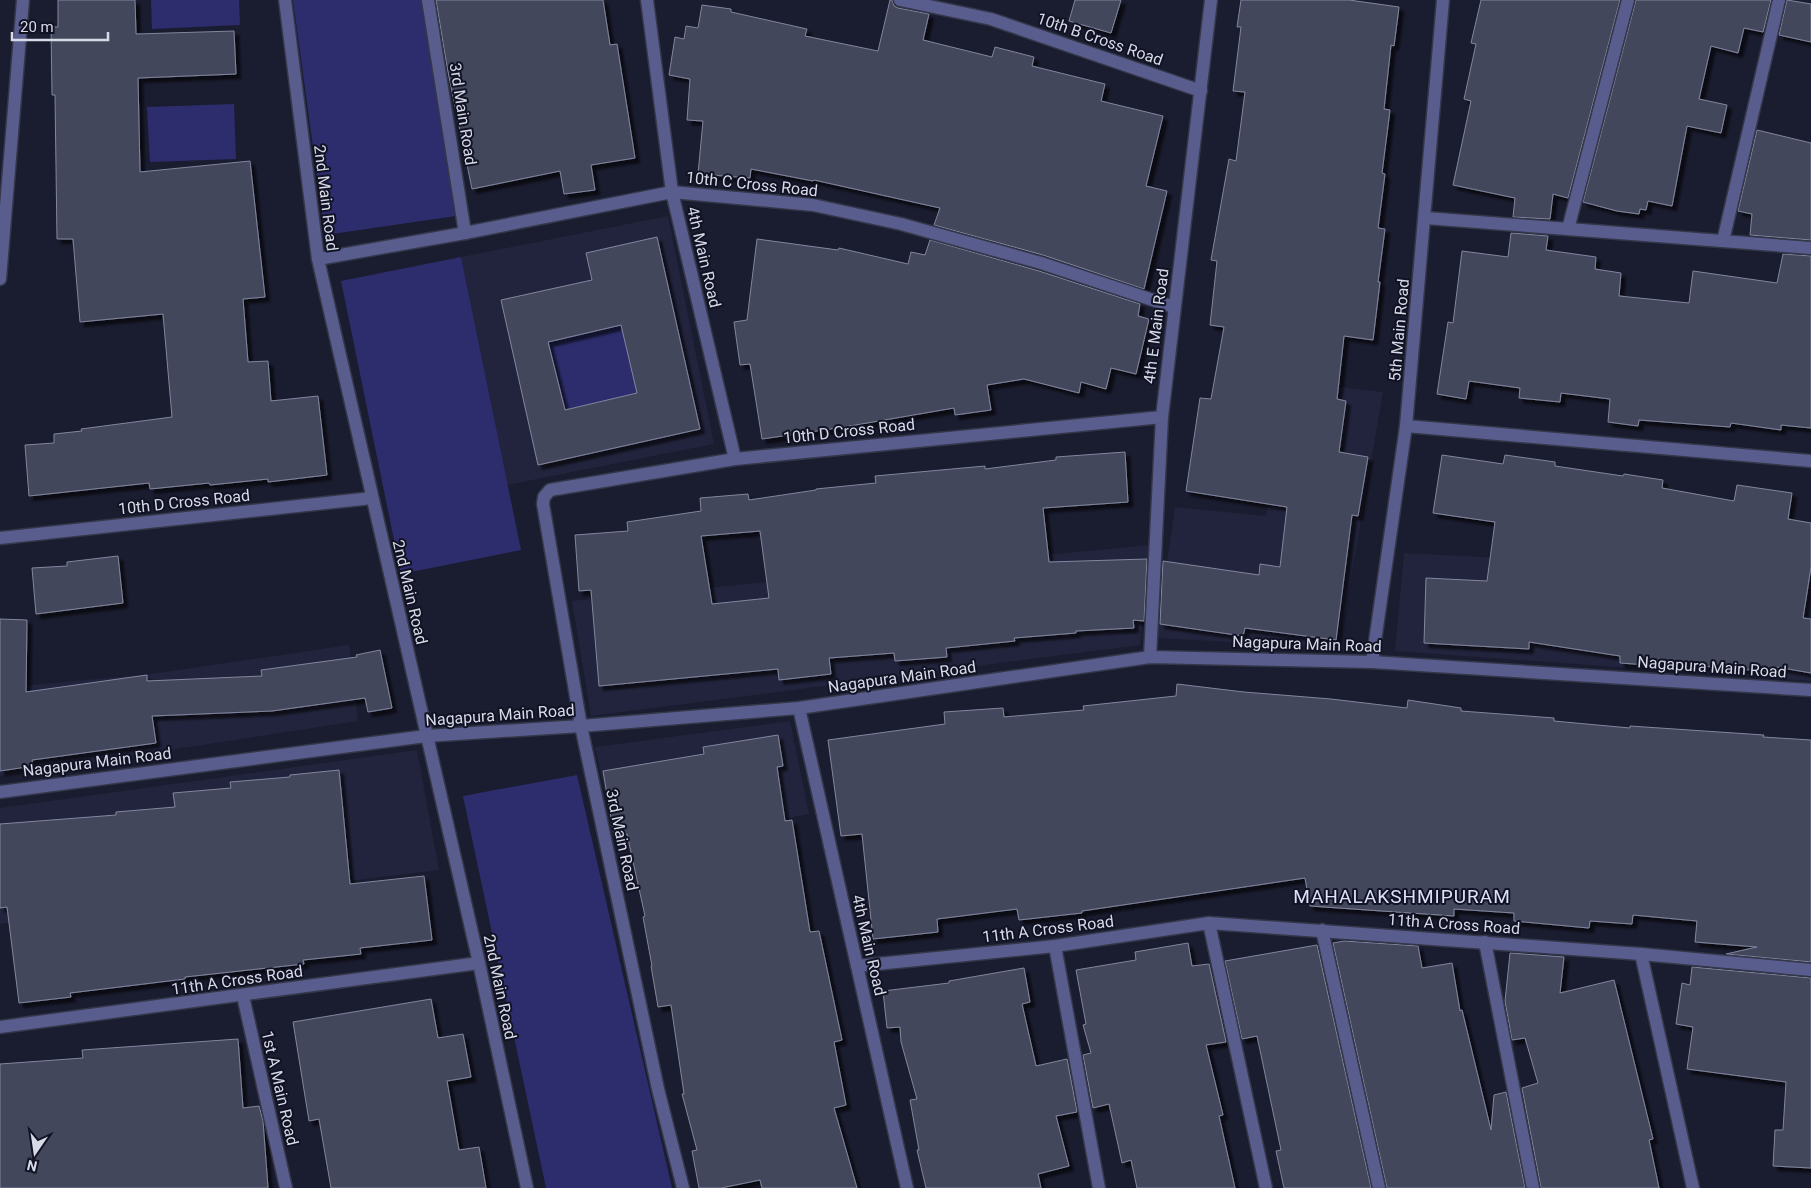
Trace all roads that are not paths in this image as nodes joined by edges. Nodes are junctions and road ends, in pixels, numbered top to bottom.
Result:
1 (23, 0) edge
2 (284, 0) edge
3 (428, 0) edge
4 (648, 0) edge
5 (900, 0) edge
6 (1211, 0) edge
7 (1443, 0) edge
8 (1628, 0) edge
9 (1779, 0) edge
10 (1201, 91) junction
11 (672, 192) junction
12 (1426, 218) junction
13 (1568, 229) junction
14 (465, 233) junction
15 (1723, 241) junction
16 (1811, 248) edge
17 (318, 259) junction
18 (0, 279) edge
19 (1174, 307) junction
20 (1162, 417) junction
21 (1406, 426) junction
22 (735, 459) junction
23 (1811, 462) edge
24 (544, 496) joint
25 (372, 498) junction
26 (0, 538) edge
27 (1150, 657) junction
28 (1372, 662) junction
29 (1811, 690) edge
30 (799, 708) junction
31 (581, 726) junction
32 (426, 736) junction
33 (0, 792) edge
34 (1209, 923) junction
35 (1322, 930) junction
36 (1485, 942) junction
37 (1055, 946) junction
38 (1641, 954) junction
39 (479, 963) junction
40 (857, 966) junction
41 (1811, 970) edge
42 (243, 996) junction
43 (0, 1027) edge
44 (286, 1188) edge
45 (528, 1188) edge
46 (682, 1188) edge
47 (906, 1188) edge
48 (1099, 1188) edge
49 (1266, 1188) edge
50 (1379, 1188) edge
51 (1533, 1188) edge
52 (1693, 1188) edge

1 - 18 street
2 - 17 street, 2nd Main Road
3 - 14 street, 3rd Main Road
4 - 11 street, 4th Main Road
5 - 10 street, 10th B Cross Road
6 - 10 street, 4th E Main Road
7 - 12 street, 5th Main Road
8 - 13 street
9 - 15 street
10 - 19 street, 4th E Main Road
11 - 14 street, 10th C Cross Road
11 - 19 street, 10th C Cross Road
11 - 22 street, 4th Main Road
12 - 13 street
12 - 21 street, 5th Main Road
13 - 15 street
14 - 17 street, 10th C Cross Road
15 - 16 street
17 - 25 street, 2nd Main Road
19 - 20 street, 4th E Main Road
20 - 22 street, 10th D Cross Road
20 - 27 street, 4th E Main Road
21 - 23 street
21 - 28 street, 5th Main Road
22 - 24 street, 10th D Cross Road
24 - 31 street, 3rd Main Road
25 - 26 street, 10th D Cross Road
25 - 32 street, 2nd Main Road
27 - 28 street, Nagapura Main Road
27 - 30 street, Nagapura Main Road
28 - 29 street, Nagapura Main Road
30 - 31 street, Nagapura Main Road
30 - 40 street, 4th Main Road
31 - 32 street, Nagapura Main Road
31 - 46 street, 3rd Main Road
32 - 33 street, Nagapura Main Road
32 - 39 street, 2nd Main Road
34 - 35 street, 11th A Cross Road
34 - 37 street, 11th A Cross Road
34 - 49 street
35 - 36 street, 11th A Cross Road
35 - 50 street
36 - 38 street, 11th A Cross Road
36 - 51 street
37 - 40 street, 11th A Cross Road
37 - 48 street
38 - 41 street, 11th A Cross Road
38 - 52 street
39 - 42 street, 11th A Cross Road
39 - 45 street, 2nd Main Road
40 - 47 street, 4th Main Road
42 - 43 street, 11th A Cross Road
42 - 44 street, 1st A Main Road

